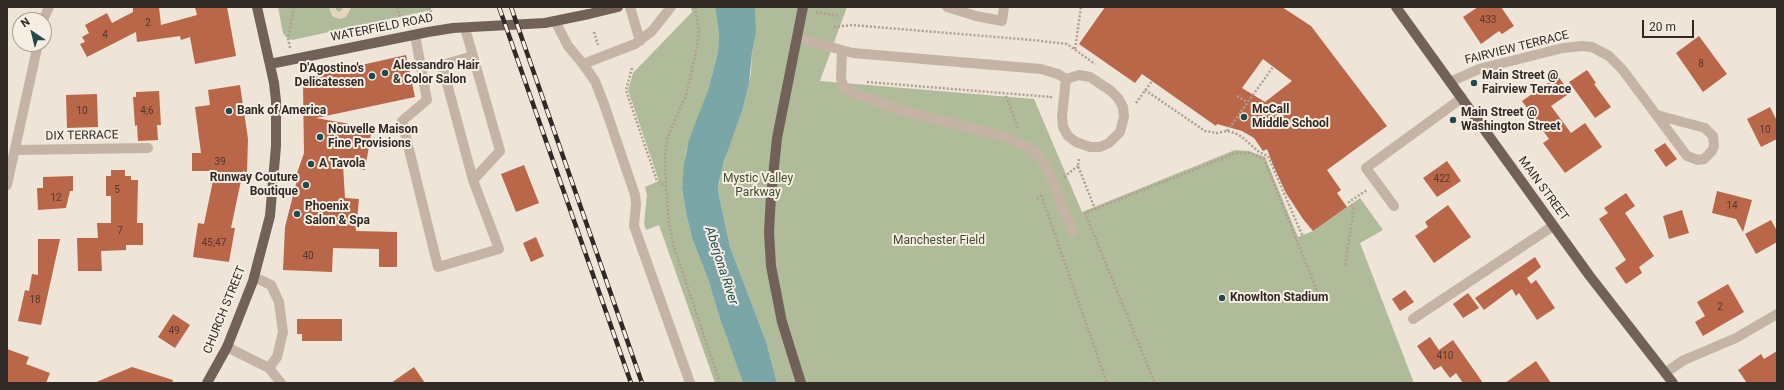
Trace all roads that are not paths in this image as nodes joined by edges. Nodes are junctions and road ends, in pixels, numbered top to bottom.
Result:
1 (257, 7) edge
2 (630, 7) edge
3 (671, 7) edge
4 (803, 7) edge
5 (947, 7) edge
6 (1004, 7) edge
7 (1396, 7) edge
8 (612, 8) edge
9 (555, 22) junction
10 (465, 28) junction
11 (415, 35) junction
12 (797, 38) junction
13 (640, 40) junction
14 (842, 51) junction
15 (36, 52) edge
16 (473, 56) junction
17 (270, 64) junction
18 (583, 64) junction
19 (1066, 79) junction
20 (1450, 82) junction
21 (1462, 98) junction
22 (1657, 115) junction
23 (148, 148) dead end
24 (15, 150) junction
25 (473, 180) junction
26 (7, 185) edge
27 (1394, 206) dead end
28 (1553, 226) junction
29 (1073, 232) dead end
30 (254, 277) junction
31 (1777, 314) edge
32 (1413, 319) dead end
33 (227, 347) junction
34 (269, 368) junction
35 (1665, 373) junction
36 (207, 383) edge
37 (281, 383) edge
38 (690, 383) edge
39 (801, 383) edge
40 (1673, 383) edge

1 - 17 main road, CHURCH STREET
2 - 13 street
3 - 13 street
4 - 12 main road
5 - 6 street
7 - 20 main road, MAIN STREET
8 - 9 main road, WATERFIELD ROAD
9 - 10 main road, WATERFIELD ROAD
9 - 18 street
10 - 11 main road, WATERFIELD ROAD
10 - 16 street
11 - 17 main road, WATERFIELD ROAD
11 - 25 street
12 - 14 street
12 - 39 main road
13 - 18 street
14 - 19 street
14 - 29 street
15 - 24 street
16 - 25 street
16 - 25 street
17 - 30 main road, CHURCH STREET
18 - 38 street
19 - 19 street
20 - 21 main road, MAIN STREET
20 - 22 street, FAIRVIEW TERRACE
21 - 27 street
21 - 28 main road, MAIN STREET
22 - 22 street, FAIRVIEW TERRACE
23 - 24 street, DIX TERRACE
24 - 26 street
28 - 32 street
28 - 35 main road, MAIN STREET
30 - 33 main road, CHURCH STREET
30 - 34 street
31 - 35 street
33 - 34 street
33 - 36 main road, CHURCH STREET
34 - 37 street
35 - 40 main road, MAIN STREET

